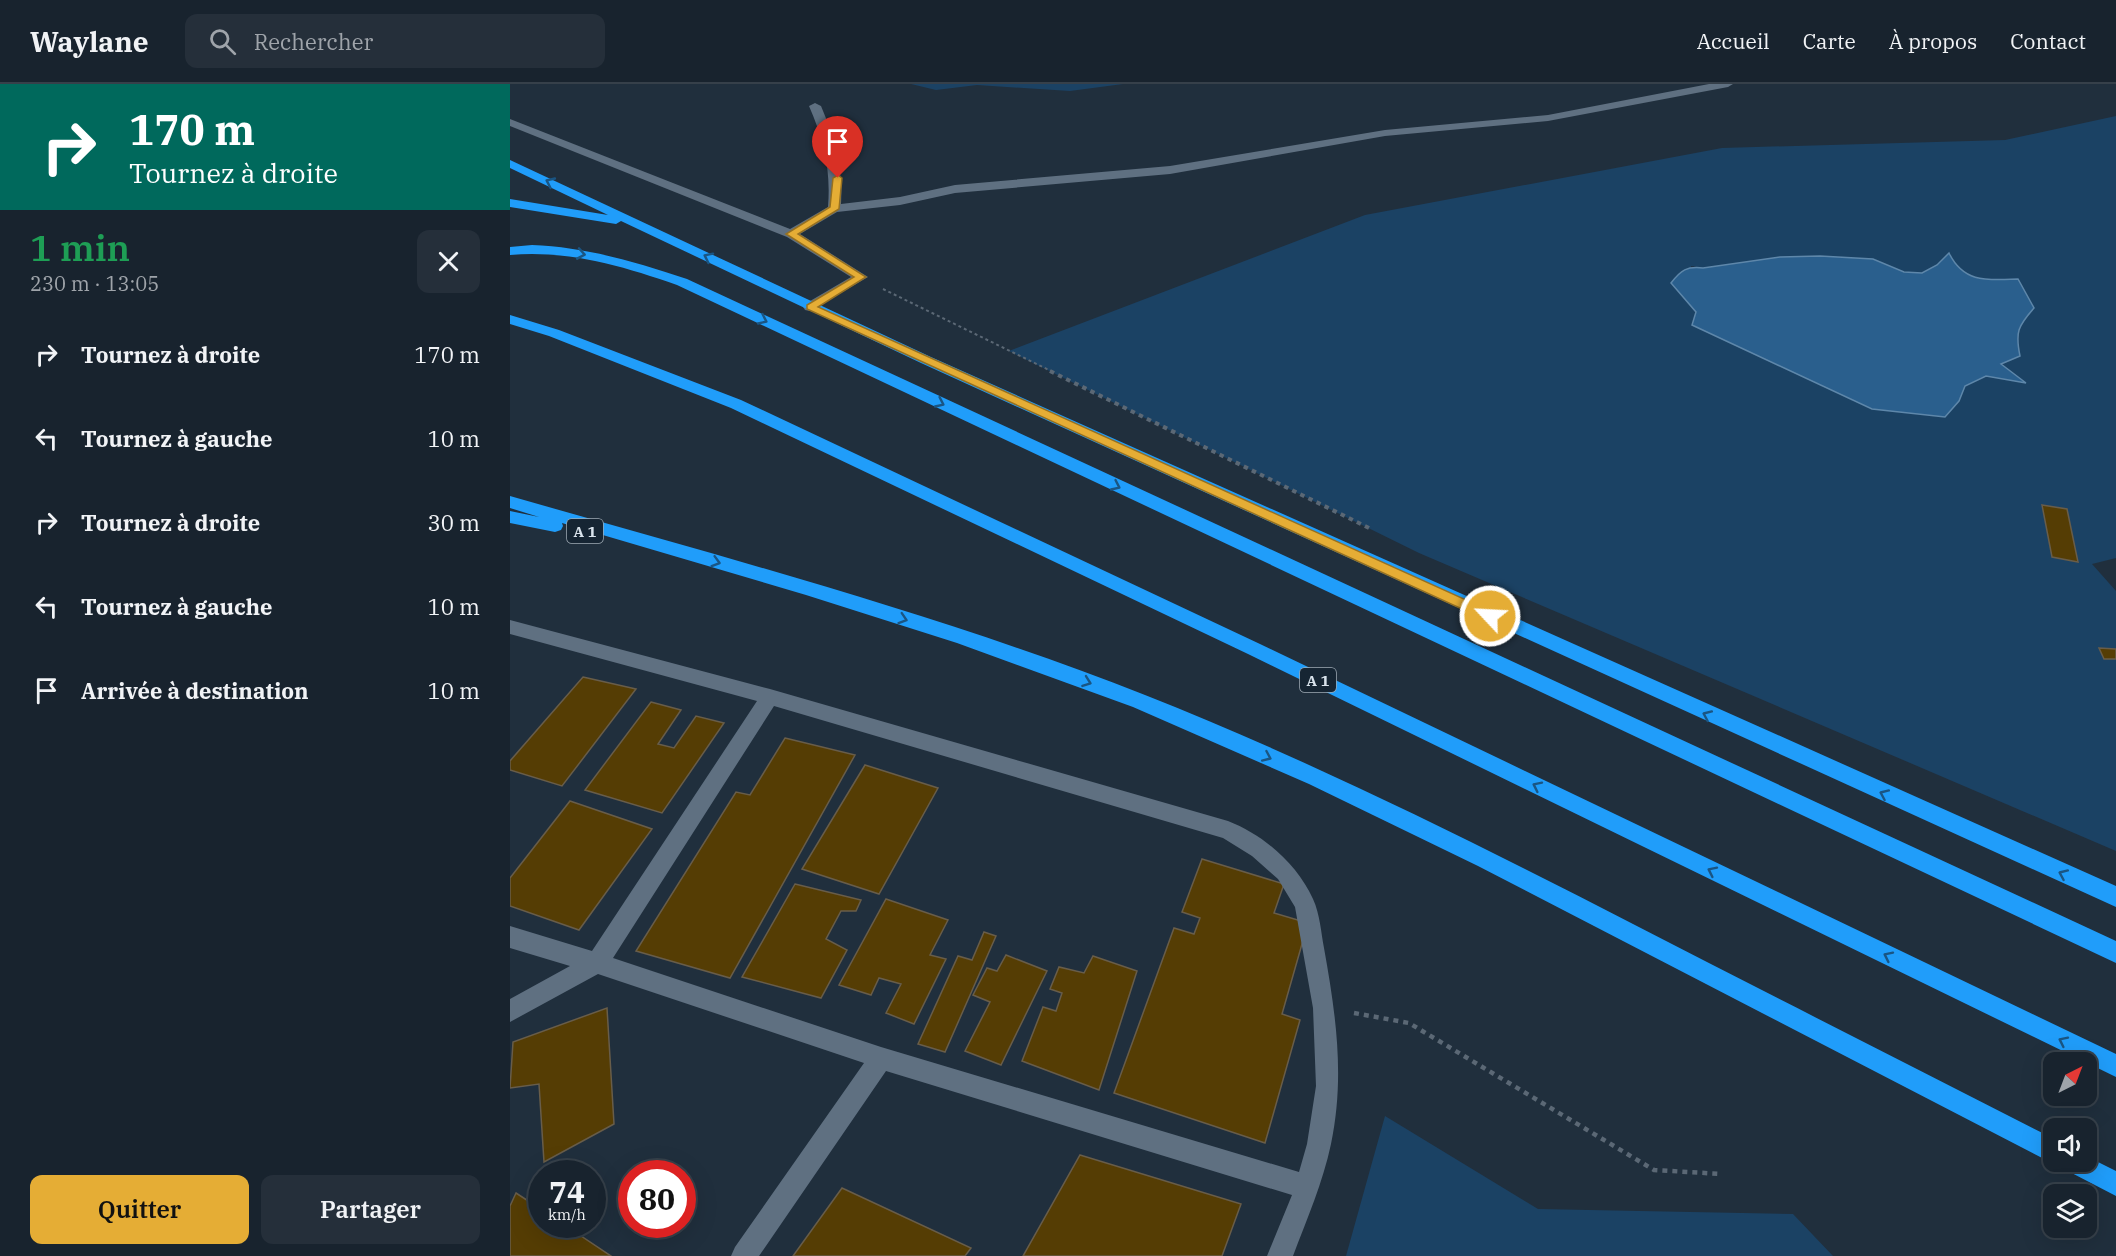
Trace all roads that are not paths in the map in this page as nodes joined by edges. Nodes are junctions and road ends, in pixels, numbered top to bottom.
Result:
1 (1728, 84) edge
2 (815, 106) dead end
3 (510, 122) edge
4 (510, 164) edge
5 (510, 203) edge
6 (834, 209) junction
7 (642, 225) junction
8 (791, 234) junction
9 (516, 250) edge
10 (810, 307) junction
11 (510, 320) edge
12 (510, 502) edge
13 (510, 517) edge
14 (660, 546) junction
15 (510, 627) edge
16 (770, 696) junction
17 (2116, 897) edge
18 (510, 937) edge
19 (2116, 952) edge
20 (597, 963) junction
21 (510, 1011) edge
22 (881, 1058) junction
23 (2116, 1066) edge
24 (2043, 1146) edge
25 (2093, 1172) edge
26 (2116, 1184) edge
27 (1307, 1188) junction
28 (744, 1256) edge
29 (1280, 1256) edge

1 - 6 street
2 - 6 street
3 - 8 street
7 -> 4 highway
5 - 7 highway
6 - 8 street
10 -> 7 highway
8 - 10 street
9 -> 19 highway
17 -> 10 highway
23 -> 11 highway, A 1
12 - 14 highway
13 - 14 highway, A 1
14 -> 24 highway, A 1
15 - 16 street
16 - 20 street
16 - 27 street
18 - 20 street
20 - 21 street
20 - 22 street
22 - 27 street
22 - 28 street
25 - 26 highway
27 - 29 street

